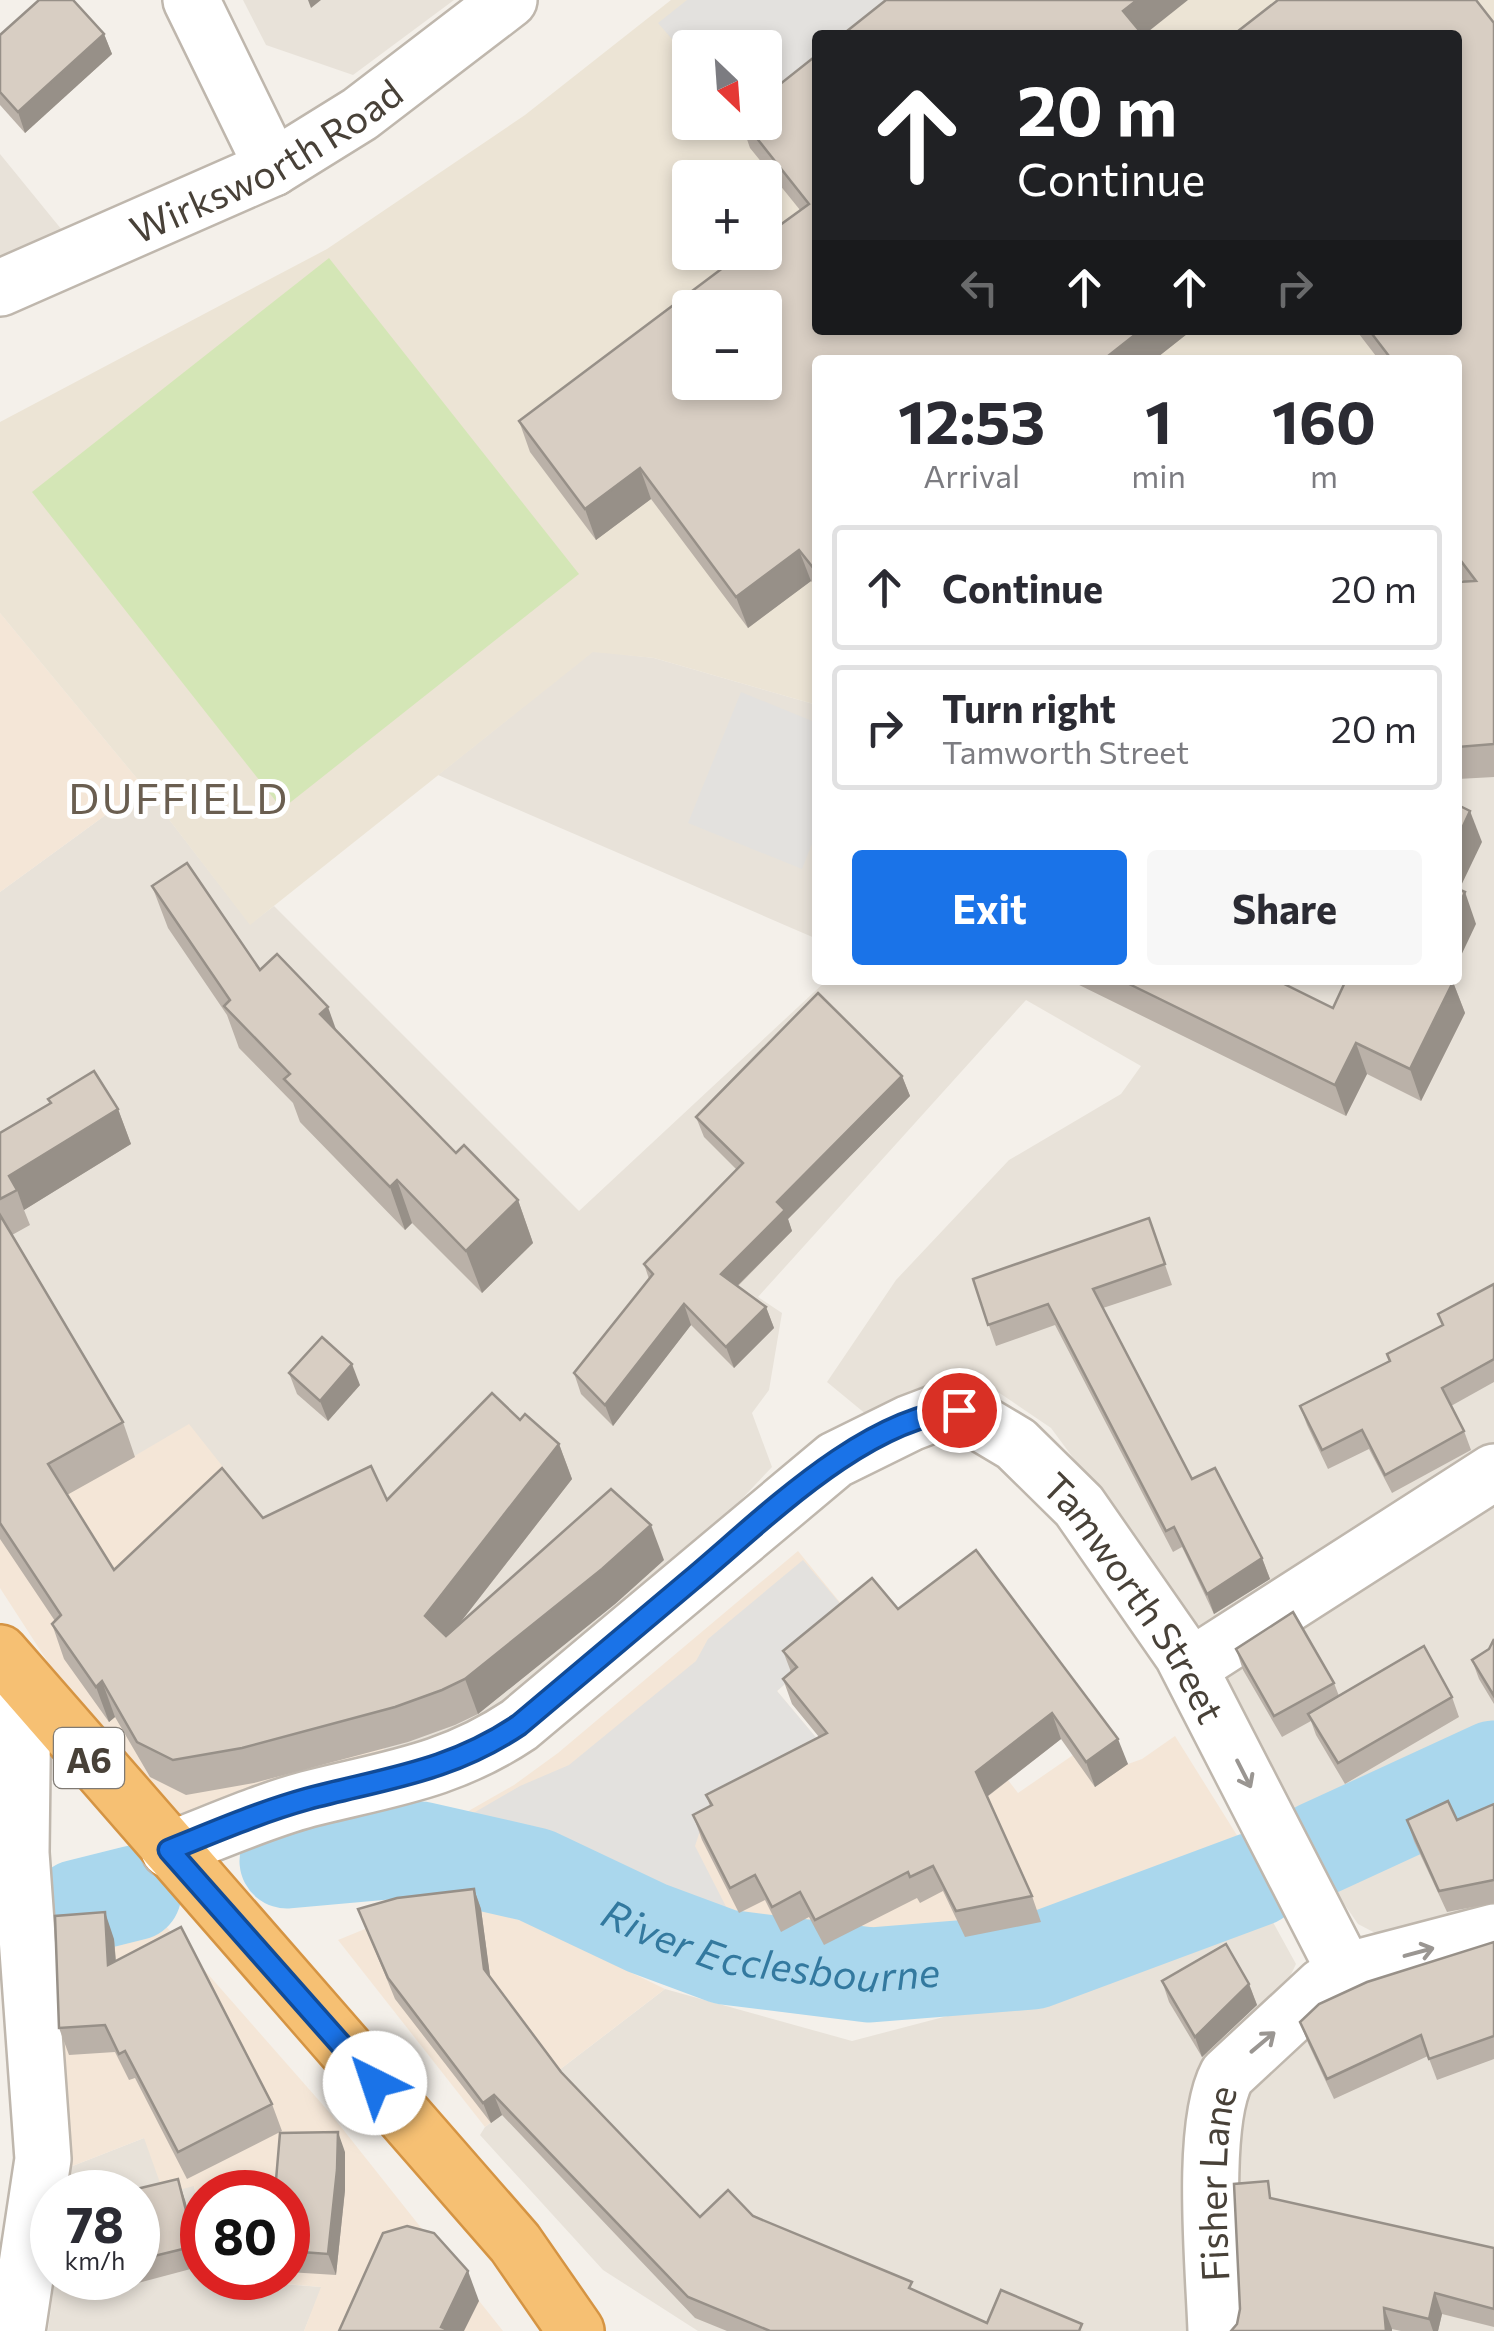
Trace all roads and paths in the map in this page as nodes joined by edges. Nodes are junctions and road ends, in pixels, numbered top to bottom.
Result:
1 (192, 0) edge
2 (510, 0) edge
3 (272, 168) junction
4 (0, 288) edge
5 (1494, 1472) edge
6 (1190, 1667) junction
7 (11, 1668) edge
8 (174, 1856) junction
9 (1494, 1932) edge
10 (1345, 1971) junction
11 (17, 2331) edge
12 (576, 2331) edge
13 (1216, 2331) edge

1 - 3 street
2 - 3 street, Wirksworth Road
3 - 4 street, Wirksworth Road
5 - 6 street
6 - 8 street, Tamworth Street
6 -> 10 street, Tamworth Street
7 - 8 highway, A6
7 - 11 street
8 - 12 highway, A6
10 -> 9 street
13 -> 10 street, Fisher Lane

